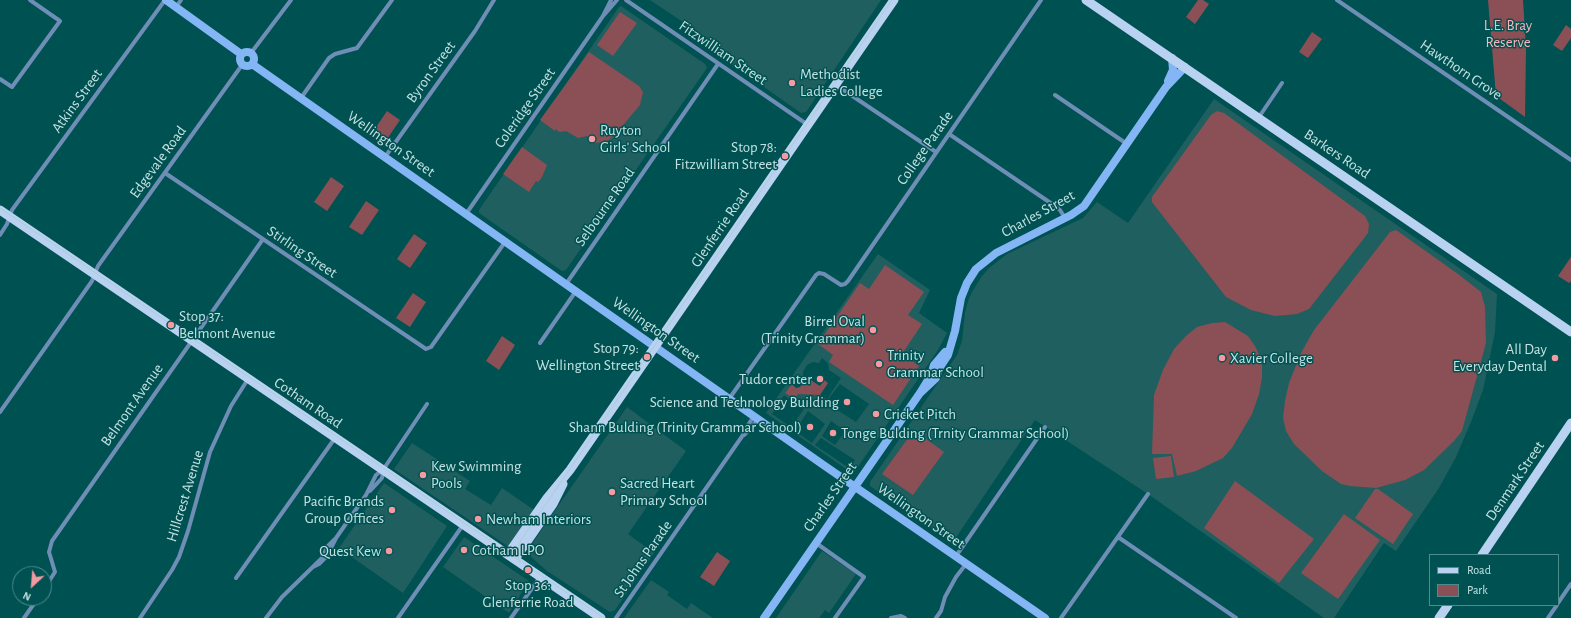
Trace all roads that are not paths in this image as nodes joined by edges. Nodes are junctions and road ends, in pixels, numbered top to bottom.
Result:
1 (30, 0) edge
2 (166, 0) edge
3 (291, 0) edge
4 (392, 0) edge
5 (494, 0) edge
6 (611, 0) edge
7 (617, 0) edge
8 (626, 0) edge
9 (894, 0) edge
10 (1040, 0) edge
11 (1086, 0) edge
12 (1337, 0) edge
13 (178, 3) edge
14 (603, 16) junction
15 (251, 53) junction
16 (241, 54) junction
17 (1172, 58) junction
18 (252, 64) junction
19 (718, 64) junction
20 (242, 65) junction
21 (1185, 67) junction
22 (0, 79) edge
23 (1282, 83) dead end
24 (836, 85) junction
25 (1166, 87) junction
26 (1055, 95) dead end
27 (301, 98) junction
28 (1259, 117) junction
29 (808, 125) junction
30 (949, 134) junction
31 (1127, 144) junction
32 (936, 152) junction
33 (385, 157) junction
34 (1571, 160) edge
35 (165, 173) junction
36 (0, 210) edge
37 (466, 214) junction
38 (10, 217) junction
39 (1065, 218) junction
40 (0, 235) edge
41 (263, 240) junction
42 (505, 242) junction
43 (95, 275) junction
44 (566, 284) junction
45 (576, 291) junction
46 (1571, 330) edge
47 (192, 341) junction
48 (540, 343) dead end
49 (656, 347) junction
50 (248, 379) junction
51 (730, 399) junction
52 (427, 404) dead end
53 (0, 412) edge
54 (756, 417) junction
55 (1571, 423) edge
56 (1045, 427) dead end
57 (335, 438) junction
58 (383, 470) junction
59 (855, 487) junction
60 (1148, 494) dead end
61 (463, 524) junction
62 (1118, 537) junction
63 (816, 543) junction
64 (1483, 554) edge
65 (956, 556) junction
66 (511, 557) junction
67 (966, 564) junction
68 (52, 575) edge
69 (540, 576) junction
70 (236, 578) dead end
71 (1571, 584) edge
72 (1559, 601) edge
73 (32, 606) edge
74 (1447, 606) edge
75 (1556, 606) edge
76 (24, 618) edge
77 (140, 618) edge
78 (266, 618) edge
79 (398, 618) edge
80 (511, 618) edge
81 (601, 618) edge
82 (616, 618) edge
83 (764, 618) edge
84 (835, 618) edge
85 (891, 618) edge
86 (905, 618) edge
87 (936, 618) edge
88 (1045, 618) edge
89 (1061, 618) edge
90 (1236, 618) edge
91 (1439, 618) edge
92 (1548, 618) edge

1 - 22 street
2 - 13 street
2 - 38 street, Atkins Street
3 - 15 street
4 - 27 street
5 - 33 street, Byron Street
6 - 14 street, Coleridge Street
7 - 14 street, Coleridge Street
8 - 19 street, Fitzwilliam Street
9 - 24 main road, Glenferrie Road
10 - 30 street, College Parade
11 - 17 main road, Barkers Road
12 - 34 street, Hawthorn Grove
13 - 16 street
14 - 37 street, Coleridge Street
15 - 16 street
15 - 18 street
16 - 20 street
17 - 21 main road, Barkers Road
17 - 25 street, Charles Street
18 - 20 street
18 - 27 street, Wellington Street
19 - 29 street, Fitzwilliam Street
19 - 44 street, Selbourne Road
20 - 35 street, Edgevale Road
21 - 25 street, Charles Street
21 - 28 main road, Barkers Road
23 - 28 street
24 - 29 main road, Glenferrie Road
24 - 32 street
25 - 31 street, Charles Street
26 - 31 street
27 - 33 street, Wellington Street
28 - 46 main road, Barkers Road
29 - 49 main road, Glenferrie Road
30 - 32 street, College Parade
30 - 39 street
31 - 39 street, Charles Street
32 - 51 street, College Parade
33 - 37 street, Wellington Street
35 - 41 street, Stirling Street
35 - 43 street, Edgevale Road
36 - 38 main road, Cotham Road
37 - 42 street, Wellington Street
38 - 40 street, Atkins Street
38 - 43 main road, Cotham Road
39 - 59 street, Charles Street
41 - 42 street, Stirling Street
41 - 47 street, Belmont Avenue
42 - 44 street, Wellington Street
43 - 47 main road, Cotham Road
43 - 53 street, Edgevale Road
44 - 45 street, Wellington Street
45 - 48 street
45 - 49 street, Wellington Street
47 - 50 main road, Cotham Road
47 - 68 street, Belmont Avenue
49 - 51 street, Wellington Street
49 - 66 main road, Glenferrie Road
50 - 57 main road, Cotham Road
50 - 77 street, Hillcrest Avenue
51 - 54 street, Wellington Street
52 - 58 street
54 - 59 street, Wellington Street
54 - 82 street, St Johns Parade
55 - 64 main road, Denmark Street
56 - 65 street
57 - 58 main road, Cotham Road
57 - 70 street
58 - 61 main road, Cotham Road
58 - 78 street
59 - 63 street, Charles Street
59 - 65 street, Wellington Street
60 - 62 street
61 - 66 main road, Cotham Road
61 - 79 street
62 - 89 street
62 - 90 street
63 - 83 street, Charles Street
63 - 84 street
65 - 67 street, Wellington Street
66 - 69 main road, Cotham Road
67 - 87 street
67 - 88 street, Wellington Street
69 - 80 street
69 - 81 main road, Cotham Road
71 - 72 street
73 - 76 street
74 - 91 main road
75 - 92 street
85 - 86 street

